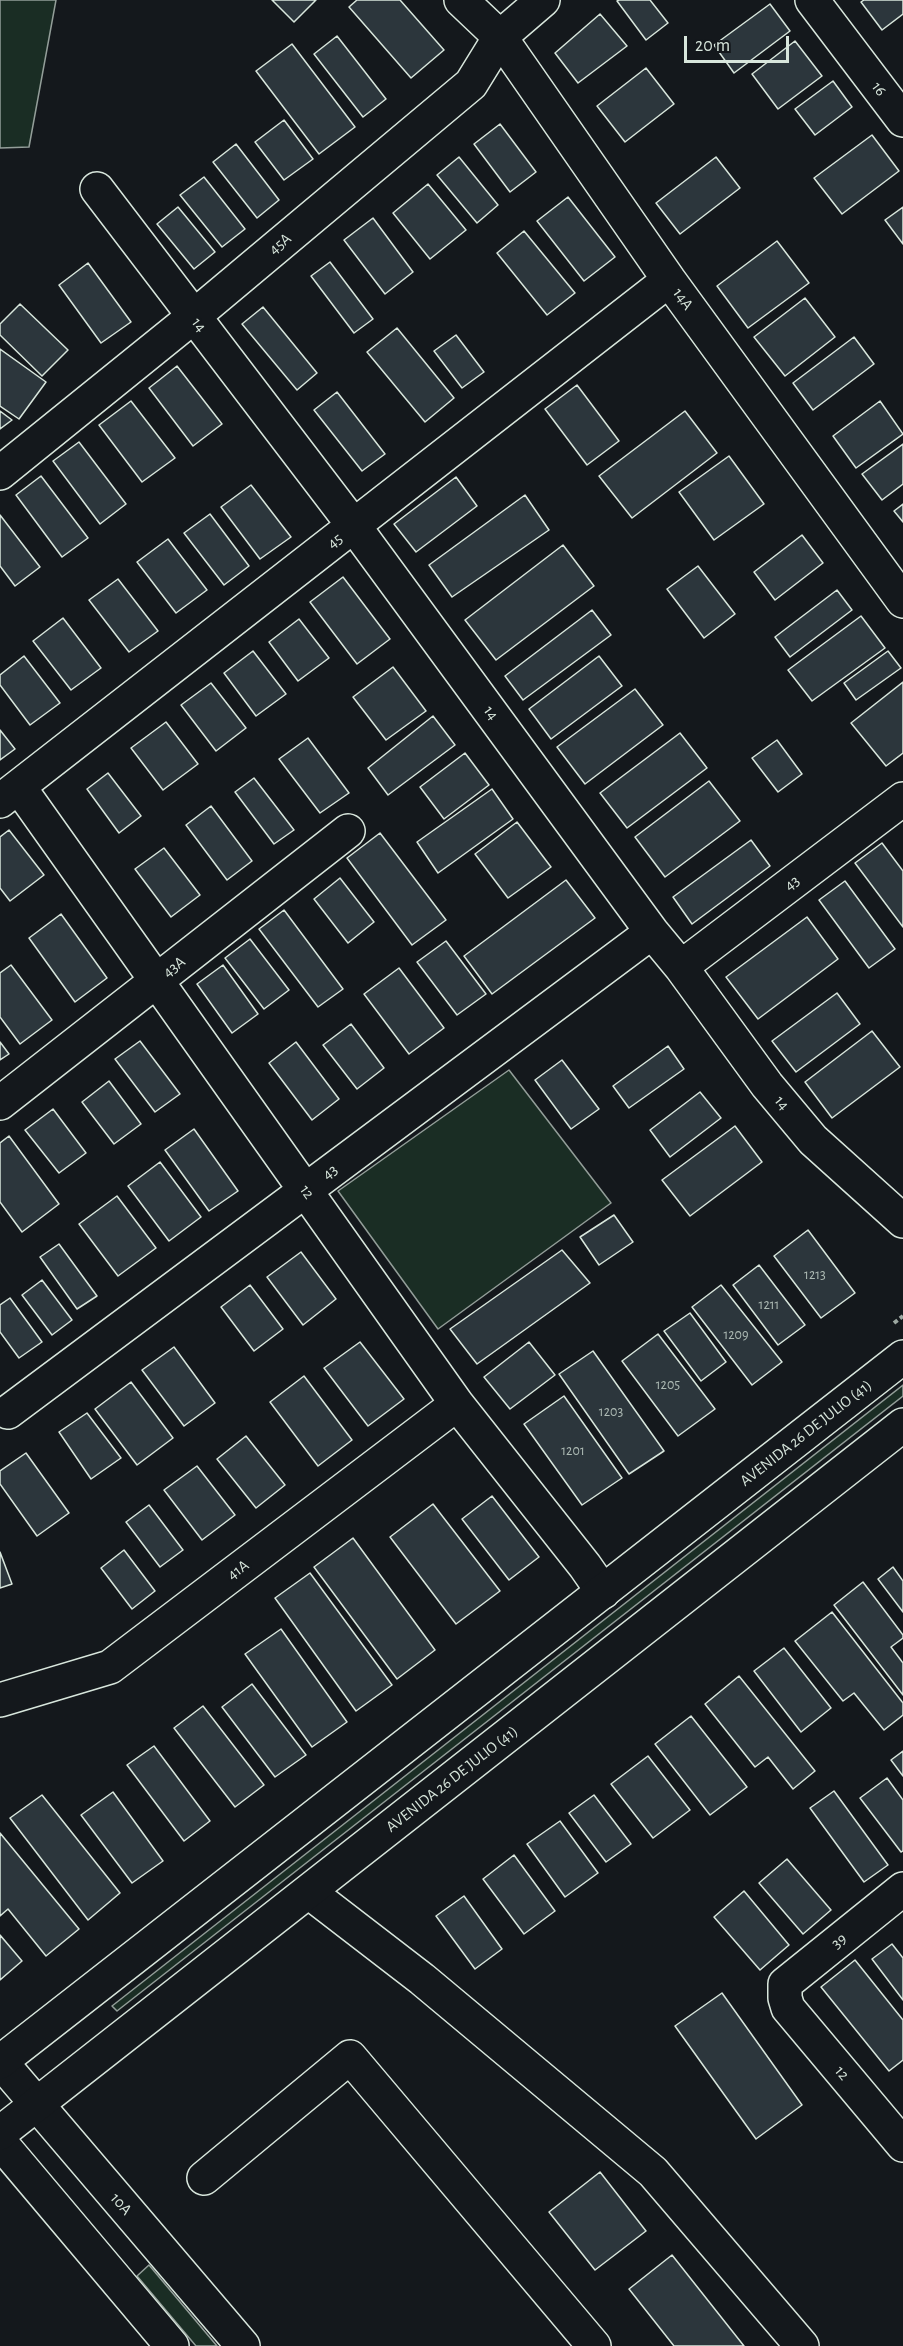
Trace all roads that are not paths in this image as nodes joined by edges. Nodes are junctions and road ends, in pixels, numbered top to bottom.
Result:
1 (461, 0) edge
2 (543, 0) edge
3 (812, 0) edge
4 (500, 37) junction
5 (903, 120) edge
6 (97, 189) dead end
7 (669, 280) junction
8 (193, 317) junction
9 (0, 473) edge
10 (354, 526) junction
11 (903, 601) edge
12 (9, 794) edge
13 (903, 798) edge
14 (348, 831) dead end
15 (652, 932) junction
16 (681, 967) junction
17 (157, 980) junction
18 (0, 1103) edge
19 (305, 1190) junction
20 (903, 1221) edge
21 (903, 1357) edge
22 (457, 1404) junction
23 (8, 1412) dead end
24 (903, 1425) edge
25 (603, 1592) junction
26 (0, 1700) edge
27 (903, 1890) edge
28 (309, 1892) junction
29 (785, 1998) joint
30 (0, 2062) edge
31 (37, 2105) junction
32 (0, 2133) edge
33 (0, 2142) edge
34 (903, 2145) edge
35 (204, 2178) dead end
36 (172, 2346) edge
37 (243, 2346) edge
38 (594, 2346) edge
39 (802, 2346) edge

1 - 4 street, 14A
2 - 4 street, 45A
3 - 5 street, 16
4 - 7 street, 14A
4 - 8 street, 45A
6 - 8 street, 14
7 - 10 street, 45
7 - 11 street, 14A
8 - 9 street, 45A
8 - 10 street, 14
10 - 12 street, 45
10 - 15 street, 14
12 - 17 street, 12
13 - 16 street, 43
14 - 17 street, 43A
15 - 16 street, 14
15 - 19 street, 43
16 - 20 street, 14
17 - 18 street, 43A
17 - 19 street, 12
19 - 22 street, 12
19 - 23 street, 43
21 - 25 street, AVENIDA 26 DE JULIO (41)
22 - 25 street, 12
22 - 26 street, 41A
24 - 28 street, AVENIDA 26 DE JULIO (41)
25 - 30 street, AVENIDA 26 DE JULIO (41)
27 - 29 street, 39
28 - 31 street, AVENIDA 26 DE JULIO (41)
28 - 39 street
29 - 34 street, 12
30 - 31 street, 10A
31 - 32 street, AVENIDA 26 DE JULIO (41)
31 - 37 street, 10A
33 - 36 street
35 - 38 street

